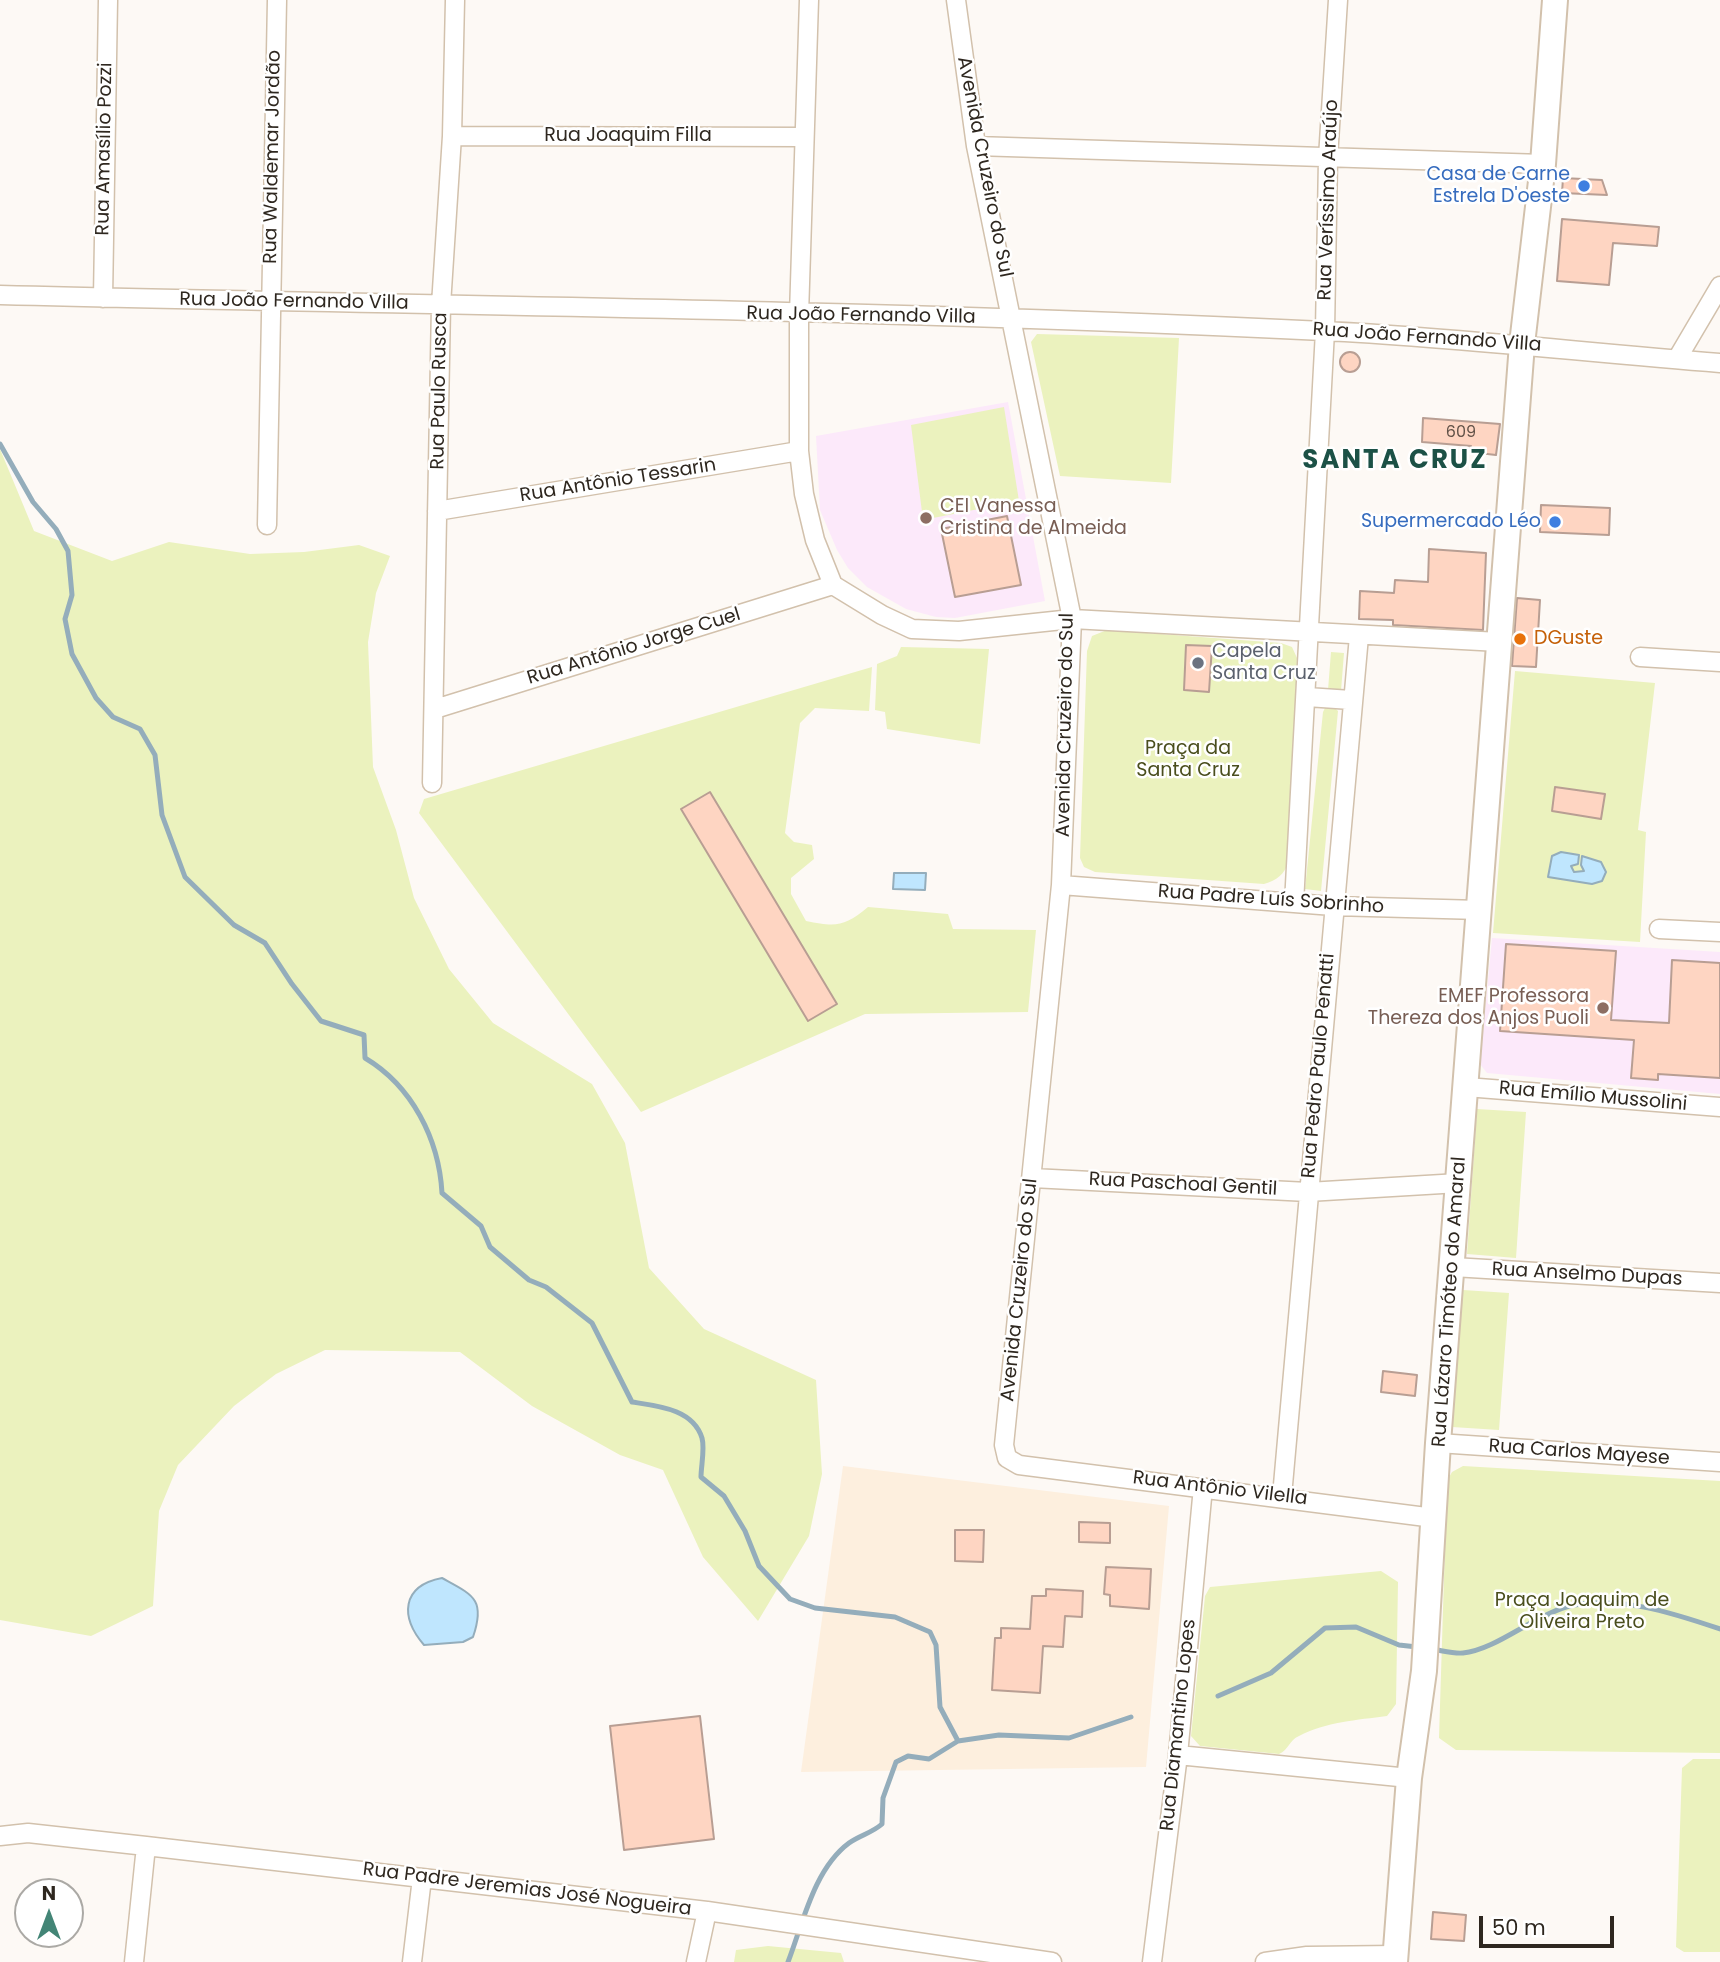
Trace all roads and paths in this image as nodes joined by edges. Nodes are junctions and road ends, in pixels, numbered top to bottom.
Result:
1 (108, 0) edge
2 (277, 0) edge
3 (455, 0) edge
4 (956, 0) edge
5 (1338, 0) edge
6 (1555, 0) edge
7 (810, 2) edge
8 (452, 136) junction
9 (804, 137) junction
10 (976, 146) junction
11 (1328, 158) junction
12 (1543, 164) junction
13 (1720, 286) edge
14 (0, 295) edge
15 (103, 298) junction
16 (270, 302) junction
17 (441, 305) junction
18 (799, 315) junction
19 (1013, 319) junction
20 (1325, 331) junction
21 (1522, 344) junction
22 (1677, 359) junction
23 (1720, 363) edge
24 (799, 451) junction
25 (437, 511) junction
26 (267, 525) dead end
27 (832, 585) junction
28 (1072, 619) junction
29 (1310, 634) junction
30 (1359, 636) junction
31 (1500, 642) junction
32 (1640, 657) dead end
33 (1720, 662) edge
34 (1307, 697) junction
35 (1352, 700) junction
36 (435, 709) junction
37 (432, 783) dead end
38 (1062, 885) junction
39 (1294, 903) junction
40 (1333, 906) junction
41 (1480, 910) junction
42 (1659, 929) dead end
43 (1720, 932) edge
44 (1466, 1087) junction
45 (1720, 1107) edge
46 (1032, 1178) junction
47 (1459, 1184) junction
48 (1308, 1192) junction
49 (1453, 1266) junction
50 (1720, 1283) edge
51 (1438, 1443) junction
52 (1007, 1458) joint
53 (1720, 1462) edge
54 (1203, 1487) junction
55 (1282, 1496) junction
56 (1434, 1518) junction
57 (1178, 1755) junction
58 (1409, 1778) junction
59 (0, 1836) edge
60 (146, 1846) junction
61 (422, 1878) junction
62 (707, 1911) junction
63 (1395, 1958) edge
64 (1308, 1959) edge
65 (134, 1962) edge
66 (412, 1962) edge
67 (696, 1962) edge
68 (1052, 1962) edge
69 (1152, 1962) edge
70 (1265, 1962) edge

1 - 15 street, Rua Amasílio Pozzi
2 - 16 street, Rua Waldemar Jordão
3 - 8 street, Rua Paulo Rusca
4 - 10 street, Avenida Cruzeiro do Sul
5 - 11 street, Rua Veríssimo Araújo
6 - 12 main road, Rua Lázaro Timóteo do Amaral
7 - 9 street
8 - 9 street, Rua Joaquim Filla
8 - 17 street, Rua Paulo Rusca
9 - 18 street
10 - 11 street
10 - 19 street, Avenida Cruzeiro do Sul
11 - 12 street
11 - 20 street, Rua Veríssimo Araújo
12 - 21 main road, Rua Lázaro Timóteo do Amaral
13 - 22 street
14 - 15 street, Rua João Fernando Villa
15 - 16 street, Rua João Fernando Villa
16 - 17 street, Rua João Fernando Villa
16 - 26 street, Rua Waldemar Jordão
17 - 18 street, Rua João Fernando Villa
17 - 25 street, Rua Paulo Rusca
18 - 19 street, Rua João Fernando Villa
18 - 24 street
19 - 20 street, Rua João Fernando Villa
19 - 28 street, Avenida Cruzeiro do Sul
20 - 21 street, Rua João Fernando Villa
20 - 29 street, Rua Veríssimo Araújo
21 - 22 street, Rua João Fernando Villa
21 - 31 main road, Rua Lázaro Timóteo do Amaral
22 - 23 street, Rua João Fernando Villa
24 - 25 street, Rua Antônio Tessarin
24 - 27 street
25 - 36 street, Rua Paulo Rusca
27 - 28 street
27 - 36 street, Rua Antônio Jorge Cuel
28 - 29 street
28 - 38 street, Avenida Cruzeiro do Sul
29 - 30 street
29 - 34 street, Rua Veríssimo Araújo
30 - 31 street
30 - 35 street, Rua Pedro Paulo Penatti
31 - 41 main road, Rua Lázaro Timóteo do Amaral
32 - 33 street
34 - 35 street
34 - 39 street, Rua Veríssimo Araújo
35 - 40 street, Rua Pedro Paulo Penatti
36 - 37 street, Rua Paulo Rusca
38 - 39 street, Rua Padre Luís Sobrinho
38 - 46 street, Avenida Cruzeiro do Sul
39 - 40 street, Rua Padre Luís Sobrinho
40 - 41 street, Rua Padre Luís Sobrinho
40 - 48 street, Rua Pedro Paulo Penatti
41 - 44 main road, Rua Lázaro Timóteo do Amaral
42 - 43 street
44 - 45 street, Rua Emílio Mussolini
44 - 47 main road, Rua Lázaro Timóteo do Amaral
46 - 48 street, Rua Paschoal Gentil
46 - 52 street, Avenida Cruzeiro do Sul
47 - 48 street, Rua Paschoal Gentil
47 - 49 main road, Rua Lázaro Timóteo do Amaral
48 - 55 street, Rua Pedro Paulo Penatti
49 - 50 street, Rua Anselmo Dupas
49 - 51 main road, Rua Lázaro Timóteo do Amaral
51 - 53 street, Rua Carlos Mayese
51 - 56 main road, Rua Lázaro Timóteo do Amaral
52 - 54 street, Rua Antônio Vilella
54 - 55 street, Rua Antônio Vilella
54 - 57 street, Rua Diamantino Lopes
55 - 56 street, Rua Antônio Vilella
56 - 58 main road, Rua Lázaro Timóteo do Amaral
57 - 58 street
57 - 69 street, Rua Diamantino Lopes
58 - 63 main road, Rua Lázaro Timóteo do Amaral
59 - 60 street, Rua Padre Jeremias José Nogueira
60 - 61 street, Rua Padre Jeremias José Nogueira
60 - 65 street
61 - 62 street, Rua Padre Jeremias José Nogueira
61 - 66 street
62 - 67 street
62 - 68 street, Rua Padre Jeremias José Nogueira
63 - 64 street
64 - 70 street

